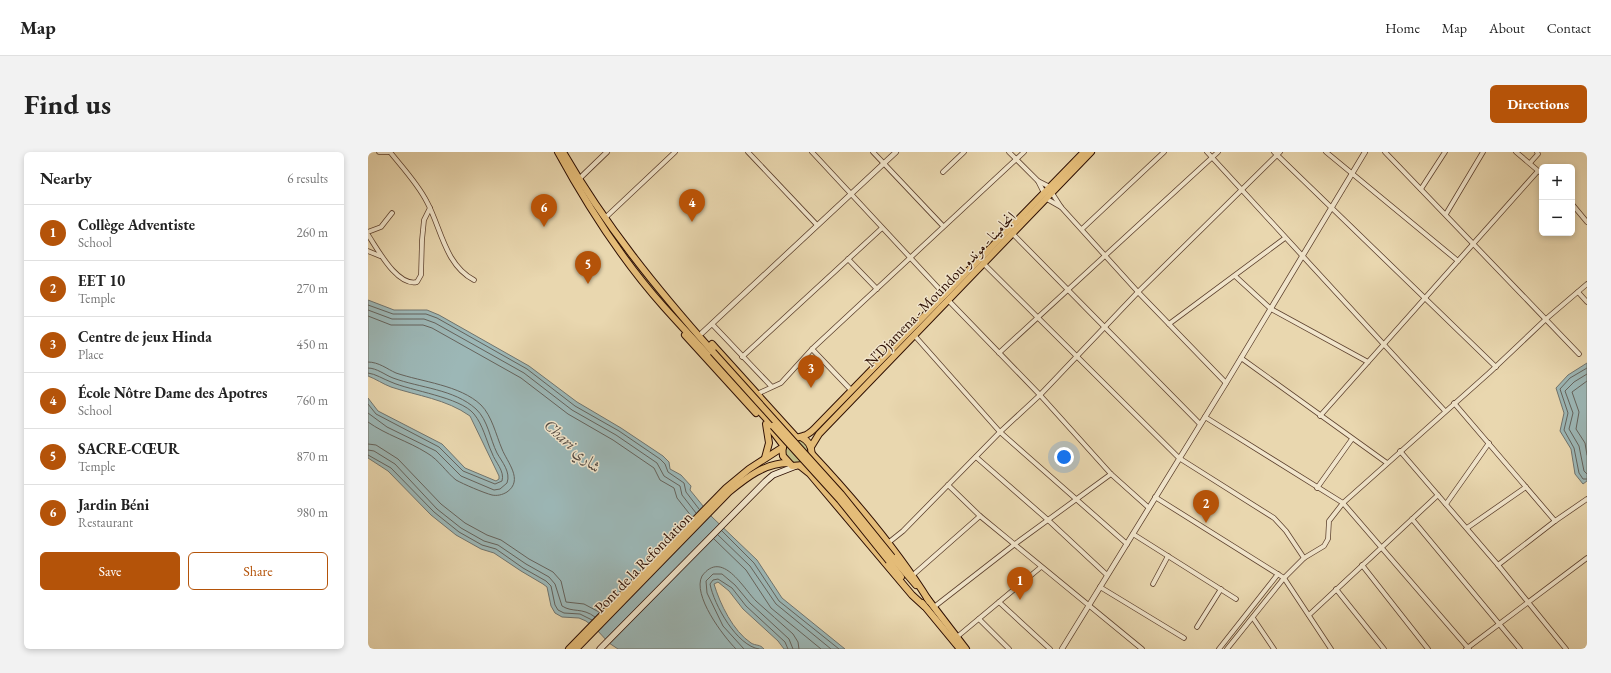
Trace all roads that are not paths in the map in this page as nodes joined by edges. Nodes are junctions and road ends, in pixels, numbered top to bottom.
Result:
1 (379, 152) edge
2 (390, 152) edge
3 (558, 152) edge
4 (564, 152) edge
5 (607, 152) edge
6 (675, 152) edge
7 (748, 152) edge
8 (812, 152) edge
9 (873, 152) edge
10 (896, 152) edge
11 (964, 152) edge
12 (1009, 152) edge
13 (1024, 152) edge
14 (1084, 152) edge
15 (1091, 152) edge
16 (1164, 152) edge
17 (1207, 152) edge
18 (1218, 152) edge
19 (1326, 152) edge
20 (1365, 152) edge
21 (1385, 152) edge
22 (1445, 152) edge
23 (1483, 152) edge
24 (1516, 152) edge
25 (1537, 152) edge
26 (1277, 153) edge
27 (1212, 158) junction
28 (1016, 159) junction
29 (1530, 163) junction
30 (884, 164) junction
31 (943, 172) dead end
32 (1539, 172) edge
33 (1352, 174) junction
34 (1539, 174) edge
35 (579, 179) junction
36 (1038, 181) junction
37 (1421, 189) junction
38 (1052, 190) junction
39 (1241, 191) junction
40 (850, 194) junction
41 (1046, 196) junction
42 (1061, 207) junction
43 (430, 208) junction
44 (1332, 208) junction
45 (1575, 208) edge
46 (392, 213) dead end
47 (1446, 214) junction
48 (604, 218) junction
49 (1587, 222) edge
50 (817, 225) junction
51 (943, 226) junction
52 (882, 228) junction
53 (1082, 229) junction
54 (368, 232) edge
55 (1012, 233) junction
56 (368, 235) edge
57 (1285, 238) junction
58 (1474, 244) junction
59 (368, 252) edge
60 (1106, 256) junction
61 (1303, 256) junction
62 (380, 257) junction
63 (910, 258) junction
64 (848, 259) junction
65 (1458, 261) junction
66 (983, 263) junction
67 (1235, 276) junction
68 (474, 280) dead end
69 (1587, 284) edge
70 (877, 289) junction
71 (1069, 290) junction
72 (1138, 292) junction
73 (1578, 292) junction
74 (946, 298) junction
75 (1425, 299) junction
76 (1587, 302) edge
77 (664, 307) junction
78 (674, 307) junction
79 (1271, 309) junction
80 (1039, 317) junction
81 (1546, 319) junction
82 (712, 324) junction
83 (1169, 324) junction
84 (1105, 328) junction
85 (702, 333) junction
86 (914, 335) junction
87 (1383, 344) junction
88 (812, 349) junction
89 (711, 353) junction
90 (1000, 353) junction
91 (1579, 354) dead end
92 (1077, 356) junction
93 (742, 357) junction
94 (1241, 358) junction
95 (1368, 362) junction
96 (1496, 367) junction
97 (1226, 383) junction
98 (771, 386) junction
99 (851, 390) junction
100 (757, 394) junction
101 (1040, 395) junction
102 (1454, 403) junction
103 (1445, 411) junction
104 (1320, 416) junction
105 (1205, 417) junction
106 (766, 423) junction
107 (1200, 424) junction
108 (1000, 432) junction
109 (798, 437) junction
110 (1352, 439) junction
111 (1489, 443) junction
112 (783, 446) junction
113 (811, 446) junction
114 (1400, 451) junction
115 (812, 454) junction
116 (976, 457) junction
117 (765, 458) junction
118 (1179, 458) junction
119 (788, 463) junction
120 (1387, 463) junction
121 (798, 466) junction
122 (1111, 474) junction
123 (948, 485) junction
124 (1526, 487) junction
125 (1318, 488) junction
126 (1438, 495) junction
127 (1155, 497) junction
128 (1076, 499) junction
129 (1587, 500) edge
130 (716, 502) junction
131 (1343, 503) junction
132 (1446, 504) junction
133 (1148, 508) junction
134 (980, 516) junction
135 (1412, 519) junction
136 (1048, 520) junction
137 (1554, 521) junction
138 (1467, 528) junction
139 (1133, 534) junction
140 (888, 543) junction
141 (1015, 544) junction
142 (1127, 544) junction
143 (1382, 546) junction
144 (1168, 556) junction
145 (1304, 558) junction
146 (890, 559) junction
147 (1586, 560) edge
148 (1362, 565) junction
149 (1498, 565) junction
150 (1041, 566) junction
151 (1278, 574) junction
152 (913, 575) junction
153 (1107, 575) junction
154 (1284, 578) junction
155 (1153, 584) dead end
156 (1100, 587) junction
157 (1221, 590) junction
158 (1336, 590) junction
159 (1236, 599) dead end
160 (929, 601) junction
161 (999, 602) junction
162 (1528, 602) junction
163 (924, 606) junction
164 (1088, 606) junction
165 (934, 607) junction
166 (1309, 615) junction
167 (1253, 618) junction
168 (979, 619) junction
169 (1499, 624) junction
170 (1197, 627) dead end
171 (585, 636) junction
172 (957, 637) junction
173 (1184, 638) dead end
174 (1223, 648) edge
175 (568, 649) edge
176 (576, 649) edge
177 (600, 649) edge
178 (960, 649) edge
179 (966, 649) edge
180 (1009, 649) edge
181 (1050, 649) edge
182 (1062, 649) edge
183 (1142, 649) edge
184 (1274, 649) edge
185 (1331, 649) edge
186 (1384, 649) edge
187 (1428, 649) edge
188 (1467, 649) edge
189 (1520, 649) edge
190 (1566, 649) edge

1 - 2 street
2 - 43 street
3 - 77 main road
4 - 35 main road
5 - 35 street
6 - 48 street
7 - 50 street
8 - 40 street
9 - 30 street
10 - 30 street
11 - 31 street
12 - 28 street
13 - 28 street
14 - 38 main road, N'Djamena - Moundou انجامينا - موندو
15 - 38 main road, N'Djamena - Moundou انجامينا - موندو
16 - 53 street
17 - 27 street
18 - 27 street
19 - 33 street
20 - 33 street
21 - 37 street
22 - 37 street
23 - 47 street
24 - 29 street
25 - 29 street
26 - 39 street
26 - 44 street
27 - 39 street
27 - 60 street
28 - 36 street
28 - 51 street
29 - 32 street
30 - 40 street
30 - 51 street
33 - 44 street
33 - 65 street
34 - 58 street
35 - 48 main road
36 - 38 street
36 - 41 street
37 - 47 street
38 - 41 main road, N'Djamena - Moundou انجامينا - موندو
38 - 42 street
39 - 57 street
39 - 72 street
40 - 50 street
40 - 52 street
41 - 42 street
41 - 55 main road, N'Djamena - Moundou انجامينا - موندو
41 - 74 main road, N'Djamena - Moundou انجامينا - موندو
42 - 53 street
43 - 62 street
43 - 68 street
44 - 61 street
44 - 75 street
45 - 49 street
46 - 54 street
47 - 58 street
48 - 78 main road
50 - 82 street
51 - 63 street
52 - 63 street
52 - 64 street
53 - 60 street
55 - 66 main road, N'Djamena - Moundou انجامينا - موندو
55 - 71 street
56 - 62 street
57 - 61 street
57 - 67 street
58 - 65 street
58 - 81 street
59 - 62 street
60 - 71 street
60 - 72 street
61 - 79 street
61 - 87 street
63 - 70 street
63 - 74 street
64 - 70 street
64 - 93 street
65 - 75 street
66 - 74 main road, N'Djamena - Moundou انجامينا - موندو
66 - 80 street
67 - 79 street
67 - 83 street
69 - 73 street
70 - 88 street
71 - 80 street
71 - 84 street
72 - 83 street
72 - 84 street
73 - 76 street
73 - 81 street
74 - 86 main road, N'Djamena - Moundou انجامينا - موندو
74 - 90 street
74 - 99 main road, N'Djamena - Moundou انجامينا - موندو
75 - 87 street
75 - 96 street
77 - 89 main road
77 - 106 main road
78 - 85 main road
78 - 89 main road
79 - 94 street
79 - 95 street
80 - 90 street
80 - 92 street
81 - 91 street
81 - 96 street
82 - 85 street
82 - 93 street
83 - 97 street
84 - 92 street
84 - 107 street
85 - 100 main road
86 - 108 street
86 - 113 main road, N'Djamena - Moundou انجامينا - موندو
87 - 95 street
87 - 103 street
88 - 98 street
88 - 99 street
89 - 146 main road, bridge
90 - 101 street
92 - 101 street
92 - 118 street
93 - 98 street
94 - 97 street
94 - 104 street
95 - 104 street
96 - 102 street
97 - 105 street
98 - 100 street
99 - 109 main road, N'Djamena - Moundou انجامينا - موندو
100 - 109 main road
101 - 108 street
101 - 122 street
102 - 103 street
102 - 111 street
103 - 114 street
104 - 110 street
105 - 107 street
105 - 125 street
106 - 112 main road
106 - 117 main road
107 - 118 street
108 - 116 street
108 - 128 street
109 - 112 main road
109 - 113 main road
110 - 120 street
110 - 125 street
111 - 124 street
111 - 132 street
112 - 117 main road
112 - 119 main road
113 - 115 main road
114 - 120 street
114 - 126 street
115 - 121 main road
115 - 140 main road
116 - 123 street
116 - 136 street
117 - 130 main road
118 - 127 street
118 - 145 street
119 - 121 main road
119 - 130 main road
120 - 131 street
121 - 163 main road
121 - 177 main road
122 - 128 street
122 - 133 street
123 - 134 street
123 - 140 street
124 - 137 street
124 - 138 street
125 - 131 street
126 - 132 street
126 - 135 street
127 - 133 street
127 - 151 street
128 - 136 street
128 - 142 street
129 - 137 street
130 - 171 main road, Pont de la Refondation
131 - 143 street
131 - 145 street
132 - 138 street
133 - 139 street
134 - 141 street
134 - 152 street
135 - 143 street
135 - 169 street
136 - 141 street
136 - 153 street
137 - 149 street
138 - 149 street
139 - 142 street
139 - 144 street
140 - 152 main road
141 - 150 street
141 - 165 street
142 - 153 street
143 - 148 street
143 - 188 street
144 - 155 street
144 - 157 street
145 - 154 street
146 - 160 main road
146 - 163 main road
147 - 162 street
148 - 158 street
148 - 187 street
149 - 162 street
150 - 161 street
150 - 164 street
151 - 154 street
151 - 174 street
152 - 160 main road
153 - 156 street
154 - 166 street
154 - 167 street
156 - 164 street
156 - 173 street
157 - 159 street
157 - 170 street
158 - 166 street
158 - 186 street
160 - 165 main road
161 - 168 street
161 - 181 street
162 - 169 street
162 - 190 street
163 - 178 main road
164 - 182 street
164 - 183 street
165 - 172 main road
166 - 185 street
167 - 174 street
167 - 184 street
168 - 172 street
168 - 180 street
169 - 188 street
169 - 189 street
171 - 175 main road
171 - 176 main road
172 - 179 main road

